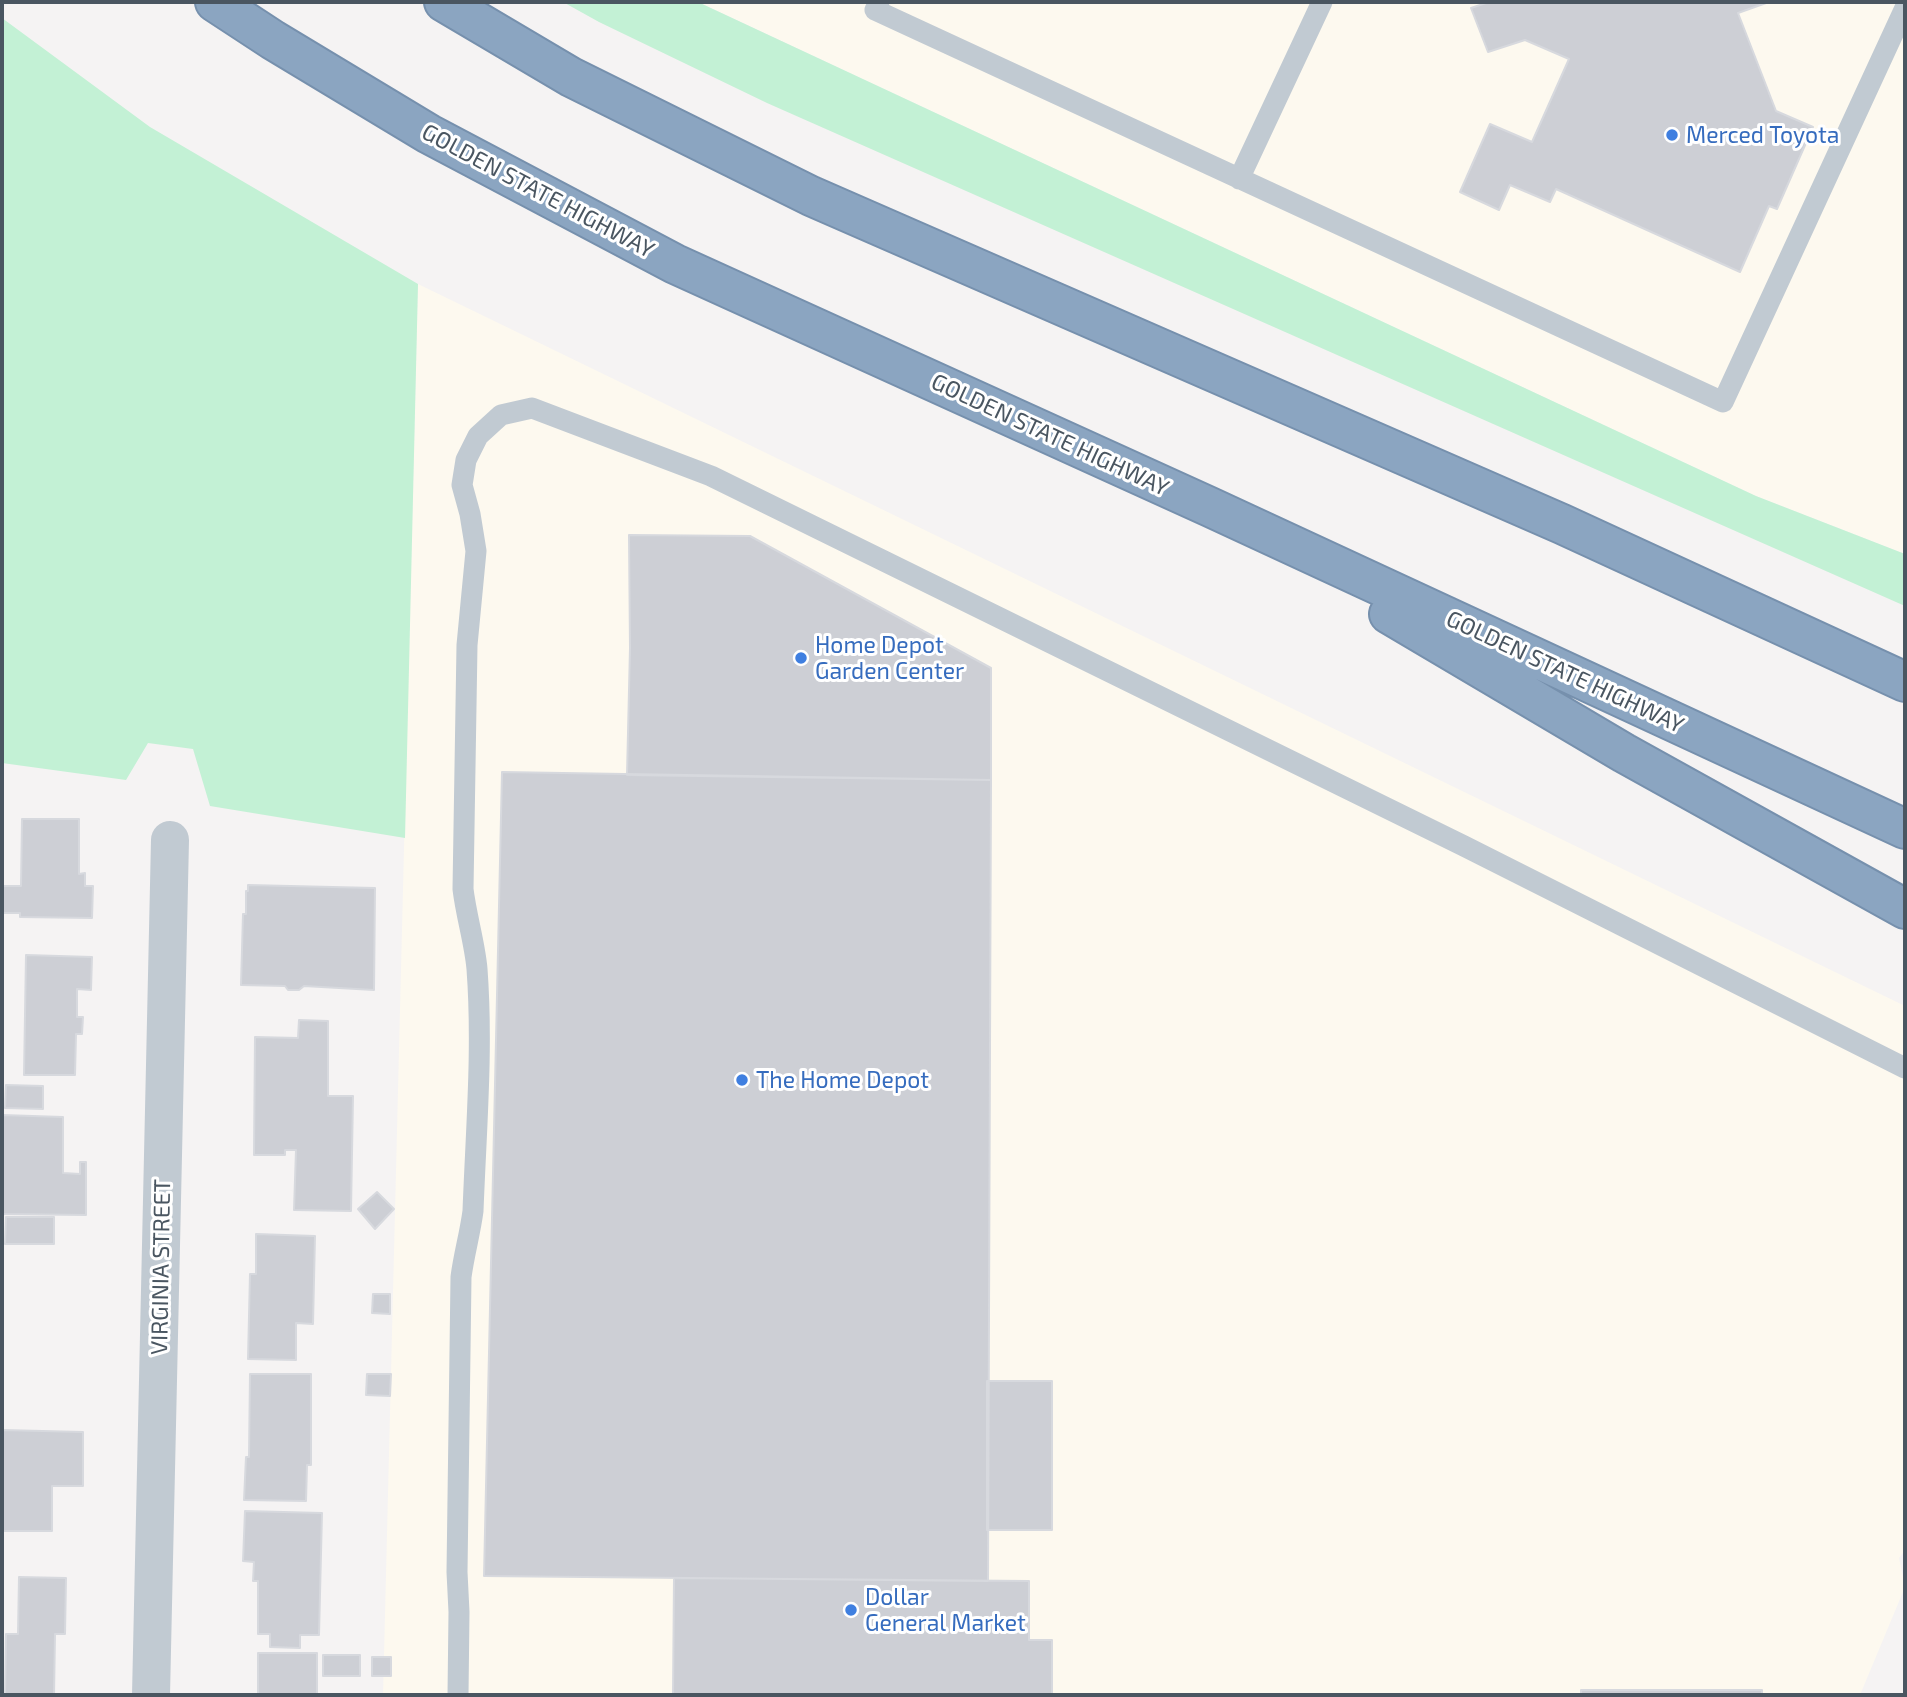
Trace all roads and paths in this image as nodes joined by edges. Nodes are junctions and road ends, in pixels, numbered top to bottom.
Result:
1 (215, 2) edge
2 (444, 2) edge
3 (878, 2) edge
4 (1322, 2) edge
5 (1905, 8) edge
6 (1239, 179) junction
7 (1210, 508) junction
8 (1562, 524) junction
9 (1905, 661) edge
10 (1905, 682) edge
11 (1905, 829) edge
12 (170, 839) dead end
13 (1905, 909) edge
14 (1905, 1068) edge
15 (151, 1695) edge
16 (458, 1695) edge

1 - 7 highway, GOLDEN STATE HIGHWAY
2 - 8 highway
3 - 6 lane
4 - 6 lane
5 - 6 lane
7 - 11 highway, GOLDEN STATE HIGHWAY
7 - 13 highway
8 - 9 highway
8 - 10 highway
12 - 15 street, VIRGINIA STREET
14 - 16 lane

